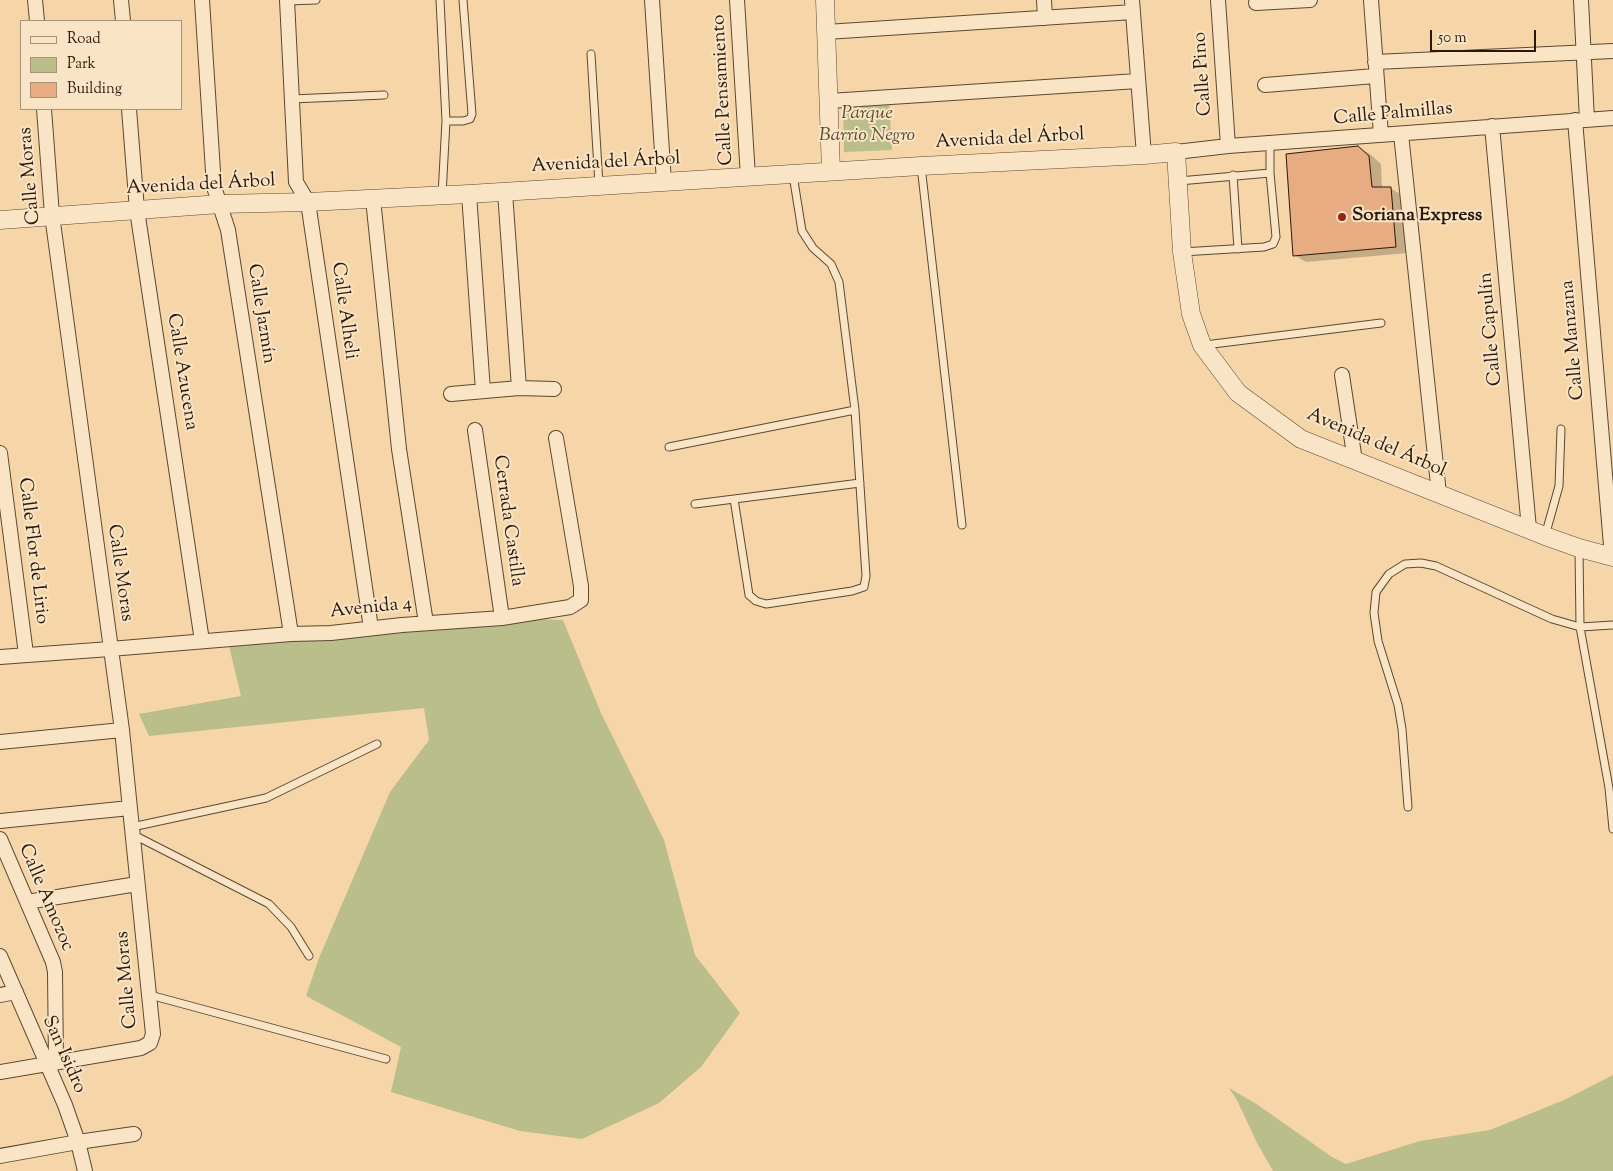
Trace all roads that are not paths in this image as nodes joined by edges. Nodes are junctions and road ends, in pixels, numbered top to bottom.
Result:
1 (35, 0) edge
2 (121, 0) edge
3 (202, 0) edge
4 (316, 0) edge
5 (440, 0) edge
6 (463, 0) edge
7 (652, 0) edge
8 (738, 0) edge
9 (825, 0) edge
10 (1044, 0) edge
11 (1218, 0) edge
12 (1310, 0) edge
13 (1371, 0) edge
14 (1581, 0) edge
15 (288, 1) edge
16 (1256, 3) dead end
17 (1133, 6) edge
18 (1045, 18) junction
19 (37, 20) edge
20 (123, 20) edge
21 (826, 32) junction
22 (1613, 51) edge
23 (1583, 52) junction
24 (591, 54) dead end
25 (1375, 62) junction
26 (1376, 76) junction
27 (1138, 81) junction
28 (1266, 85) dead end
29 (384, 95) dead end
30 (292, 99) junction
31 (829, 101) junction
32 (44, 110) edge
33 (129, 110) edge
34 (1613, 118) edge
35 (1581, 120) junction
36 (446, 121) junction
37 (1492, 126) junction
38 (1401, 134) junction
39 (1381, 135) junction
40 (1270, 144) junction
41 (1228, 146) junction
42 (1176, 152) junction
43 (1144, 156) junction
44 (921, 166) junction
45 (831, 171) junction
46 (1270, 173) junction
47 (793, 174) junction
48 (1233, 175) junction
49 (748, 177) junction
50 (1179, 181) junction
51 (664, 182) junction
52 (599, 185) junction
53 (505, 192) junction
54 (469, 194) junction
55 (442, 195) junction
56 (374, 199) junction
57 (308, 202) junction
58 (220, 204) junction
59 (137, 210) junction
60 (52, 215) junction
61 (0, 220) edge
62 (1238, 248) junction
63 (1182, 252) junction
64 (1381, 323) dead end
65 (1202, 345) junction
66 (1342, 375) dead end
67 (519, 388) junction
68 (554, 389) dead end
69 (483, 391) junction
70 (451, 394) dead end
71 (856, 410) junction
72 (1560, 429) dead end
73 (474, 430) dead end
74 (556, 438) dead end
75 (669, 447) dead end
76 (0, 453) edge
77 (1355, 461) junction
78 (860, 483) junction
79 (1440, 494) junction
80 (734, 499) junction
81 (695, 504) dead end
82 (962, 525) dead end
83 (1529, 529) junction
84 (1545, 536) junction
85 (1579, 548) junction
86 (1612, 557) edge
87 (502, 618) junction
88 (426, 623) junction
89 (1613, 625) edge
90 (1580, 626) junction
91 (371, 628) junction
92 (292, 634) junction
93 (202, 641) junction
94 (110, 650) junction
95 (26, 654) junction
96 (0, 656) edge
97 (122, 730) junction
98 (0, 742) edge
99 (376, 744) dead end
100 (1408, 807) dead end
101 (130, 808) junction
102 (0, 821) edge
103 (1613, 829) edge
104 (132, 830) junction
105 (0, 839) edge
106 (137, 884) junction
107 (27, 902) junction
108 (0, 956) edge
109 (308, 956) dead end
110 (16, 992) junction
111 (0, 994) edge
112 (150, 995) junction
113 (386, 1058) dead end
114 (52, 1064) junction
115 (0, 1072) edge
116 (134, 1134) dead end
117 (78, 1142) junction
118 (0, 1156) edge
119 (85, 1171) edge

1 - 19 street
2 - 20 street
3 - 58 street, Calle Jazmín
4 - 15 lane
5 - 36 lane
6 - 36 lane
7 - 51 street
8 - 49 street, Calle Pensamiento
9 - 21 street
10 - 18 street
11 - 41 street, Calle Pino
12 - 16 street
13 - 25 street
14 - 23 street, Calle Manzana
15 - 30 street, Calle Alheli
17 - 18 street
17 - 27 street
18 - 21 street
21 - 31 street
22 - 23 street
23 - 25 street
23 - 35 street, Calle Manzana
24 - 52 lane
25 - 26 street
26 - 28 street
26 - 39 street
27 - 31 street
27 - 43 street
29 - 30 lane
30 - 57 street, Calle Alheli
31 - 45 street
32 - 60 street, Calle Moras
33 - 59 street, Calle Azucena
34 - 35 street, Calle Palmillas
35 - 37 street, Calle Palmillas
35 - 86 street, Calle Manzana
36 - 55 lane
37 - 38 street, Calle Palmillas
37 - 83 street, Calle Capulín
38 - 39 street, Calle Palmillas
38 - 79 street
39 - 40 street, Calle Palmillas
40 - 41 street, Calle Palmillas
40 - 46 lane
41 - 42 street, Calle Palmillas
42 - 43 street, Avenida del Árbol
42 - 50 street, Avenida del Árbol
43 - 44 street, Avenida del Árbol
44 - 45 street, Avenida del Árbol
44 - 82 lane
45 - 47 street, Avenida del Árbol
46 - 48 lane
46 - 62 lane
47 - 49 street, Avenida del Árbol
47 - 71 lane
48 - 50 lane
48 - 62 lane
49 - 51 street, Avenida del Árbol
50 - 63 street, Avenida del Árbol
51 - 52 street, Avenida del Árbol
52 - 53 street, Avenida del Árbol
53 - 54 street, Avenida del Árbol
53 - 67 street
54 - 55 street, Avenida del Árbol
54 - 69 street
55 - 56 street, Avenida del Árbol
56 - 57 street, Avenida del Árbol
56 - 88 street
57 - 58 street, Avenida del Árbol
57 - 91 street, Calle Alheli
58 - 59 street, Avenida del Árbol
58 - 92 street, Calle Jazmín
59 - 60 street, Avenida del Árbol
59 - 93 street, Calle Azucena
60 - 61 street, Avenida del Árbol
60 - 94 street, Calle Moras
62 - 63 lane
63 - 65 street, Avenida del Árbol
64 - 65 lane
65 - 77 street, Avenida del Árbol
66 - 77 street
67 - 68 street
67 - 69 street
69 - 70 street
71 - 75 lane
71 - 78 lane
72 - 84 lane
73 - 87 street, Cerrada Castilla
74 - 87 street, Avenida 4
76 - 95 street, Calle Flor de Lirio
77 - 79 street, Avenida del Árbol
78 - 80 lane
78 - 80 lane
79 - 83 street, Avenida del Árbol
80 - 81 lane
83 - 84 street, Avenida del Árbol
84 - 85 street, Avenida del Árbol
85 - 86 street, Avenida del Árbol
85 - 90 lane
87 - 88 street, Avenida 4
88 - 91 street, Avenida 4
89 - 90 lane
90 - 100 lane
90 - 103 lane
91 - 92 street, Avenida 4
92 - 93 street, Avenida 4
93 - 94 street, Avenida 4
94 - 95 street, Avenida 4
94 - 97 street, Calle Moras
95 - 96 street, Avenida 4
97 - 98 street
97 - 101 street, Calle Moras
99 - 104 lane
101 - 102 street
101 - 104 street, Calle Moras
104 - 106 street, Calle Moras
104 - 109 lane
105 - 107 street, Calle Amozoc
106 - 107 street
106 - 112 street, Calle Moras
107 - 114 street, Calle Amozoc
108 - 110 street, San Isidro
110 - 111 street
110 - 114 street, San Isidro
112 - 113 lane
112 - 114 street, Calle Moras
114 - 115 street
114 - 117 street, San Isidro
116 - 117 street
117 - 118 street
117 - 119 street, San Isidro

